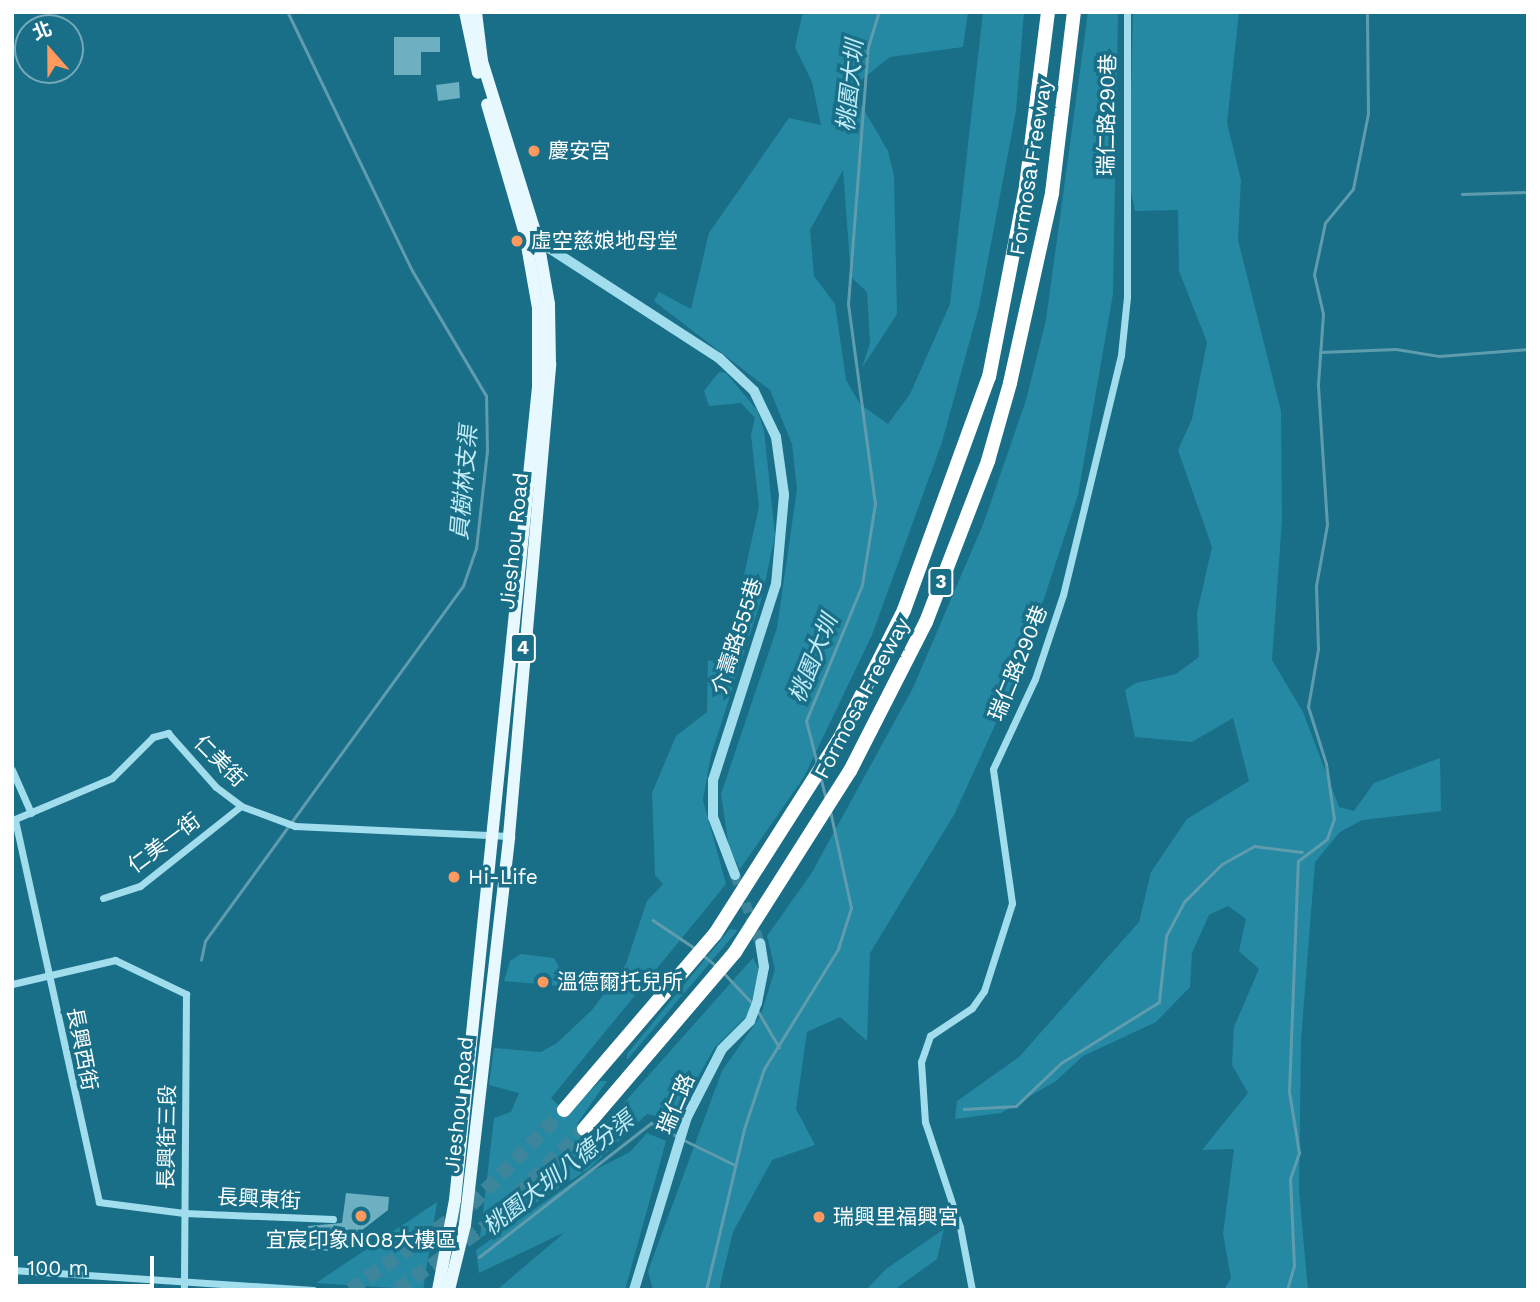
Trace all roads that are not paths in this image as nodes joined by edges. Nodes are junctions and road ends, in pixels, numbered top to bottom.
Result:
1 (465, 12) edge
2 (475, 12) edge
3 (1048, 12) edge
4 (1074, 12) edge
5 (1127, 12) edge
6 (525, 234) junction
7 (538, 241) junction
8 (12, 770) edge
9 (241, 806) junction
10 (32, 813) junction
11 (15, 819) joint
12 (491, 833) junction
13 (509, 836) junction
14 (735, 876) tunnel mouth
15 (103, 898) dead end
16 (760, 943) tunnel mouth
17 (49, 974) junction
18 (12, 984) edge
19 (606, 1063) junction
20 (625, 1082) junction
21 (564, 1110) tunnel mouth
22 (584, 1129) tunnel mouth
23 (184, 1213) junction
24 (333, 1219) dead end
25 (12, 1270) edge
26 (185, 1280) junction
27 (281, 1288) edge
28 (184, 1290) edge
29 (313, 1290) edge
30 (438, 1290) edge
31 (449, 1290) edge
32 (634, 1290) edge
33 (972, 1290) edge

1 - 6 main road, Jieshou Road / 4
2 - 7 main road, Jieshou Road / 4
3 - 19 highway, Formosa Freeway / 3
4 - 20 highway, Formosa Freeway / 3
5 - 33 street, 瑞仁路290巷
6 - 7 street, 介壽路555巷
6 - 12 main road, Jieshou Road / 4
7 - 13 main road, Jieshou Road / 4
7 - 14 street, 介壽路555巷
8 - 10 street
9 - 10 street, 仁美街
9 - 12 street, 仁美街
9 - 15 street, 仁美一街
10 - 11 street, 仁美街
11 - 17 street, 長興西街
12 - 13 street, 仁美街
12 - 30 main road, Jieshou Road / 4
13 - 31 main road, Jieshou Road / 4
16 - 32 street, 瑞仁路
17 - 18 street
17 - 23 street, 長興西街
17 - 23 street, 長興街三段
19 - 20 highway
19 - 21 highway, Formosa Freeway / 3
20 - 22 highway, Formosa Freeway / 3
23 - 24 street, 長興東街
23 - 26 street, 長興街三段
25 - 26 street
26 - 27 street
26 - 28 street, 長興街三段
27 - 29 street

